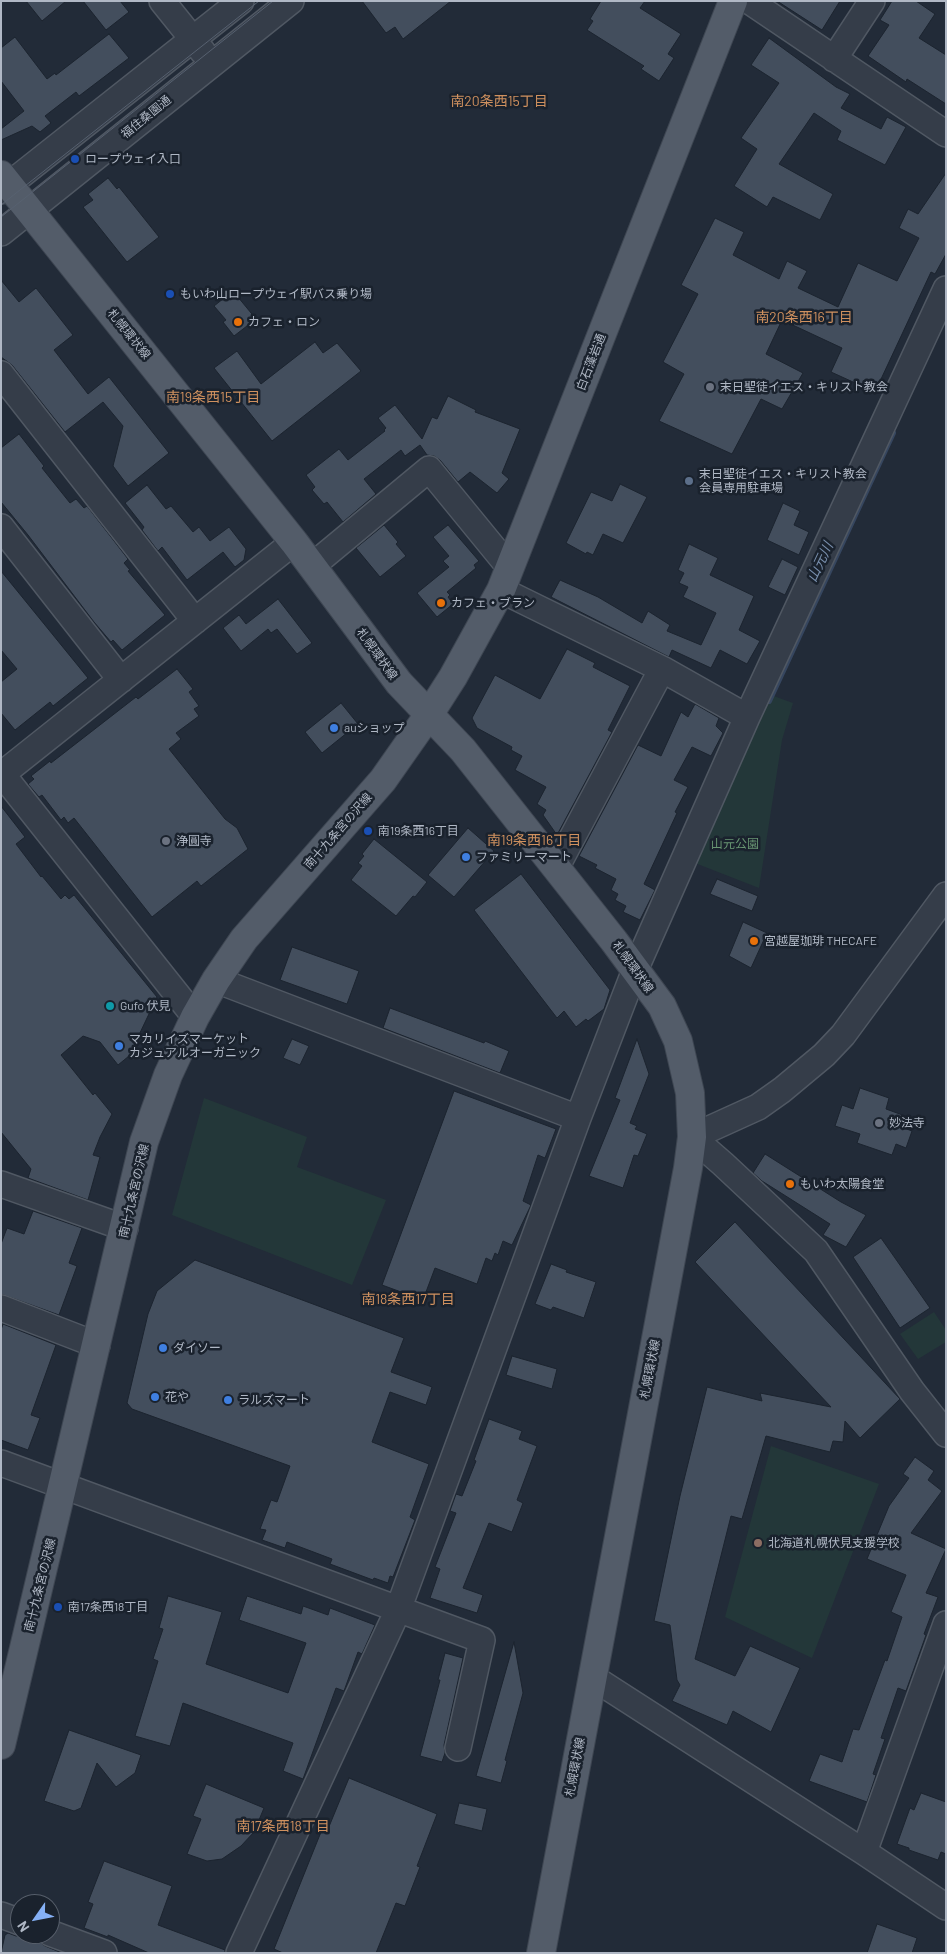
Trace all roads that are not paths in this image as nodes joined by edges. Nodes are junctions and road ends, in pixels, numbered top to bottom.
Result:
1 (162, 1) edge
2 (241, 1) edge
3 (291, 1) edge
4 (733, 1) edge
5 (749, 1) edge
6 (872, 1) edge
7 (193, 40) junction
8 (834, 59) junction
9 (212, 64) junction
10 (946, 134) edge
11 (4, 184) edge
12 (30, 211) junction
13 (1, 233) edge
14 (946, 289) edge
15 (1, 374) edge
16 (1, 527) edge
17 (294, 542) junction
18 (312, 566) junction
19 (506, 579) junction
20 (195, 621) junction
21 (662, 669) junction
22 (121, 680) junction
23 (430, 713) junction
24 (747, 717) junction
25 (2, 775) edge
26 (556, 868) junction
27 (946, 895) edge
28 (635, 970) junction
29 (216, 980) junction
30 (195, 1017) junction
31 (578, 1118) junction
32 (692, 1137) junction
33 (1, 1184) edge
34 (125, 1228) junction
35 (1, 1308) edge
36 (97, 1345) junction
37 (946, 1434) edge
38 (1, 1463) edge
39 (64, 1485) junction
40 (398, 1610) junction
41 (946, 1624) edge
42 (592, 1677) junction
43 (3, 1728) edge
44 (458, 1748) dead end
45 (864, 1852) junction
46 (946, 1907) edge
47 (60, 1937) edge
48 (104, 1953) edge
49 (239, 1953) edge
50 (541, 1953) edge

1 - 7 street
2 - 7 street
3 - 9 street, 福住桑園通
4 - 19 main road, 白石藻岩通
5 - 8 street
6 - 8 street
7 - 9 street
7 - 11 street
8 - 10 street
9 - 12 street, 福住桑園通
11 - 12 main road, 札幌環状線
12 - 13 street, 福住桑園通
12 - 17 main road, 札幌環状線
14 - 24 street
15 - 20 street
16 - 22 street
17 - 18 main road, 札幌環状線
17 - 20 street
18 - 19 street
18 - 23 main road, 札幌環状線
19 - 21 street
19 - 23 main road, 白石藻岩通
20 - 22 street
21 - 24 street
21 - 26 street
22 - 25 street
23 - 26 main road, 札幌環状線
23 - 29 main road, 南十九条宮の沢線
24 - 28 street
25 - 30 street
26 - 28 main road, 札幌環状線
27 - 32 street
28 - 31 street
28 - 32 main road, 札幌環状線
29 - 30 main road, 南十九条宮の沢線
29 - 31 street
30 - 34 main road, 南十九条宮の沢線
31 - 40 street
32 - 37 street
32 - 42 main road, 札幌環状線
33 - 34 street
34 - 36 main road, 南十九条宮の沢線
35 - 36 street
36 - 39 main road, 南十九条宮の沢線
38 - 39 street
39 - 40 street
39 - 43 main road, 南十九条宮の沢線
40 - 44 street
40 - 49 street
41 - 45 street
42 - 45 street
42 - 50 main road, 札幌環状線
45 - 46 street
47 - 48 street

